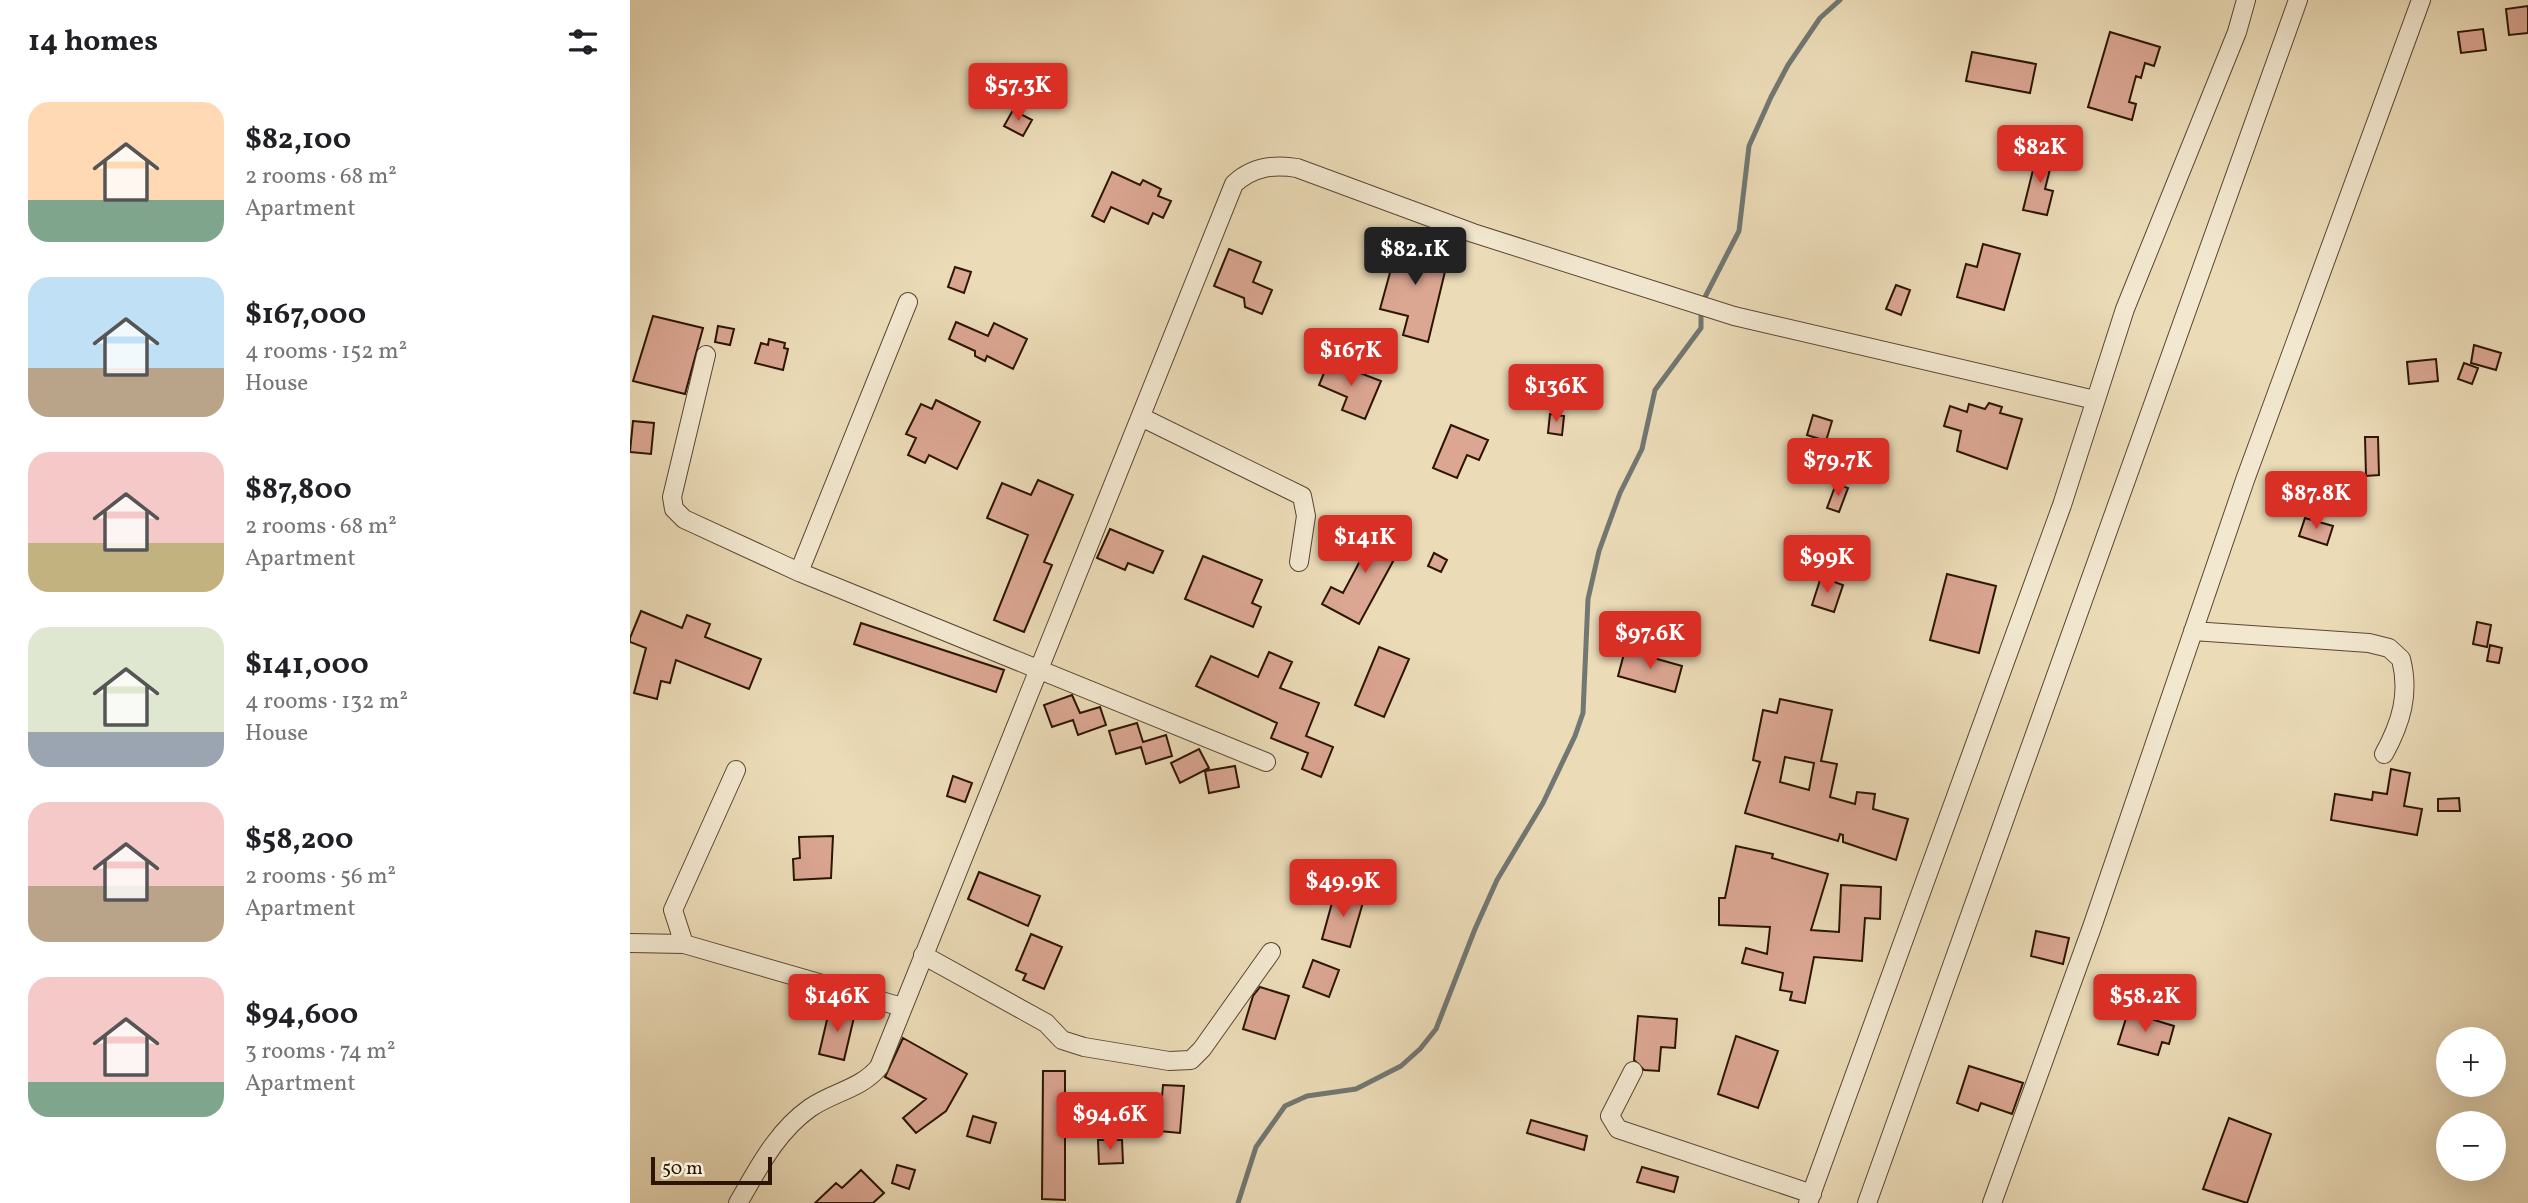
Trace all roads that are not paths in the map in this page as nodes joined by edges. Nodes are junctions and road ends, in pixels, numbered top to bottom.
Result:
1 (2246, 0) edge
2 (2298, 0) edge
3 (2421, 0) edge
4 (908, 302) dead end
5 (706, 355) dead end
6 (2095, 400) junction
7 (1141, 417) junction
8 (1299, 562) dead end
9 (799, 572) junction
10 (2193, 631) junction
11 (1037, 669) junction
12 (2384, 754) dead end
13 (1266, 762) dead end
14 (736, 770) dead end
15 (630, 943) edge
16 (684, 944) junction
17 (1271, 952) dead end
18 (923, 955) junction
19 (902, 1007) junction
20 (1633, 1071) dead end
21 (1810, 1198) edge
22 (738, 1203) edge
23 (1867, 1203) edge
24 (1992, 1203) edge

1 - 6 street
2 - 23 street
3 - 10 street
4 - 9 street
5 - 9 street
6 - 7 street
6 - 21 street
7 - 8 street
7 - 11 street
9 - 11 street
10 - 12 street
10 - 24 street
11 - 13 street
11 - 18 street
14 - 16 street
15 - 16 street
16 - 19 street
17 - 18 street
18 - 19 street
19 - 22 street
20 - 21 street

